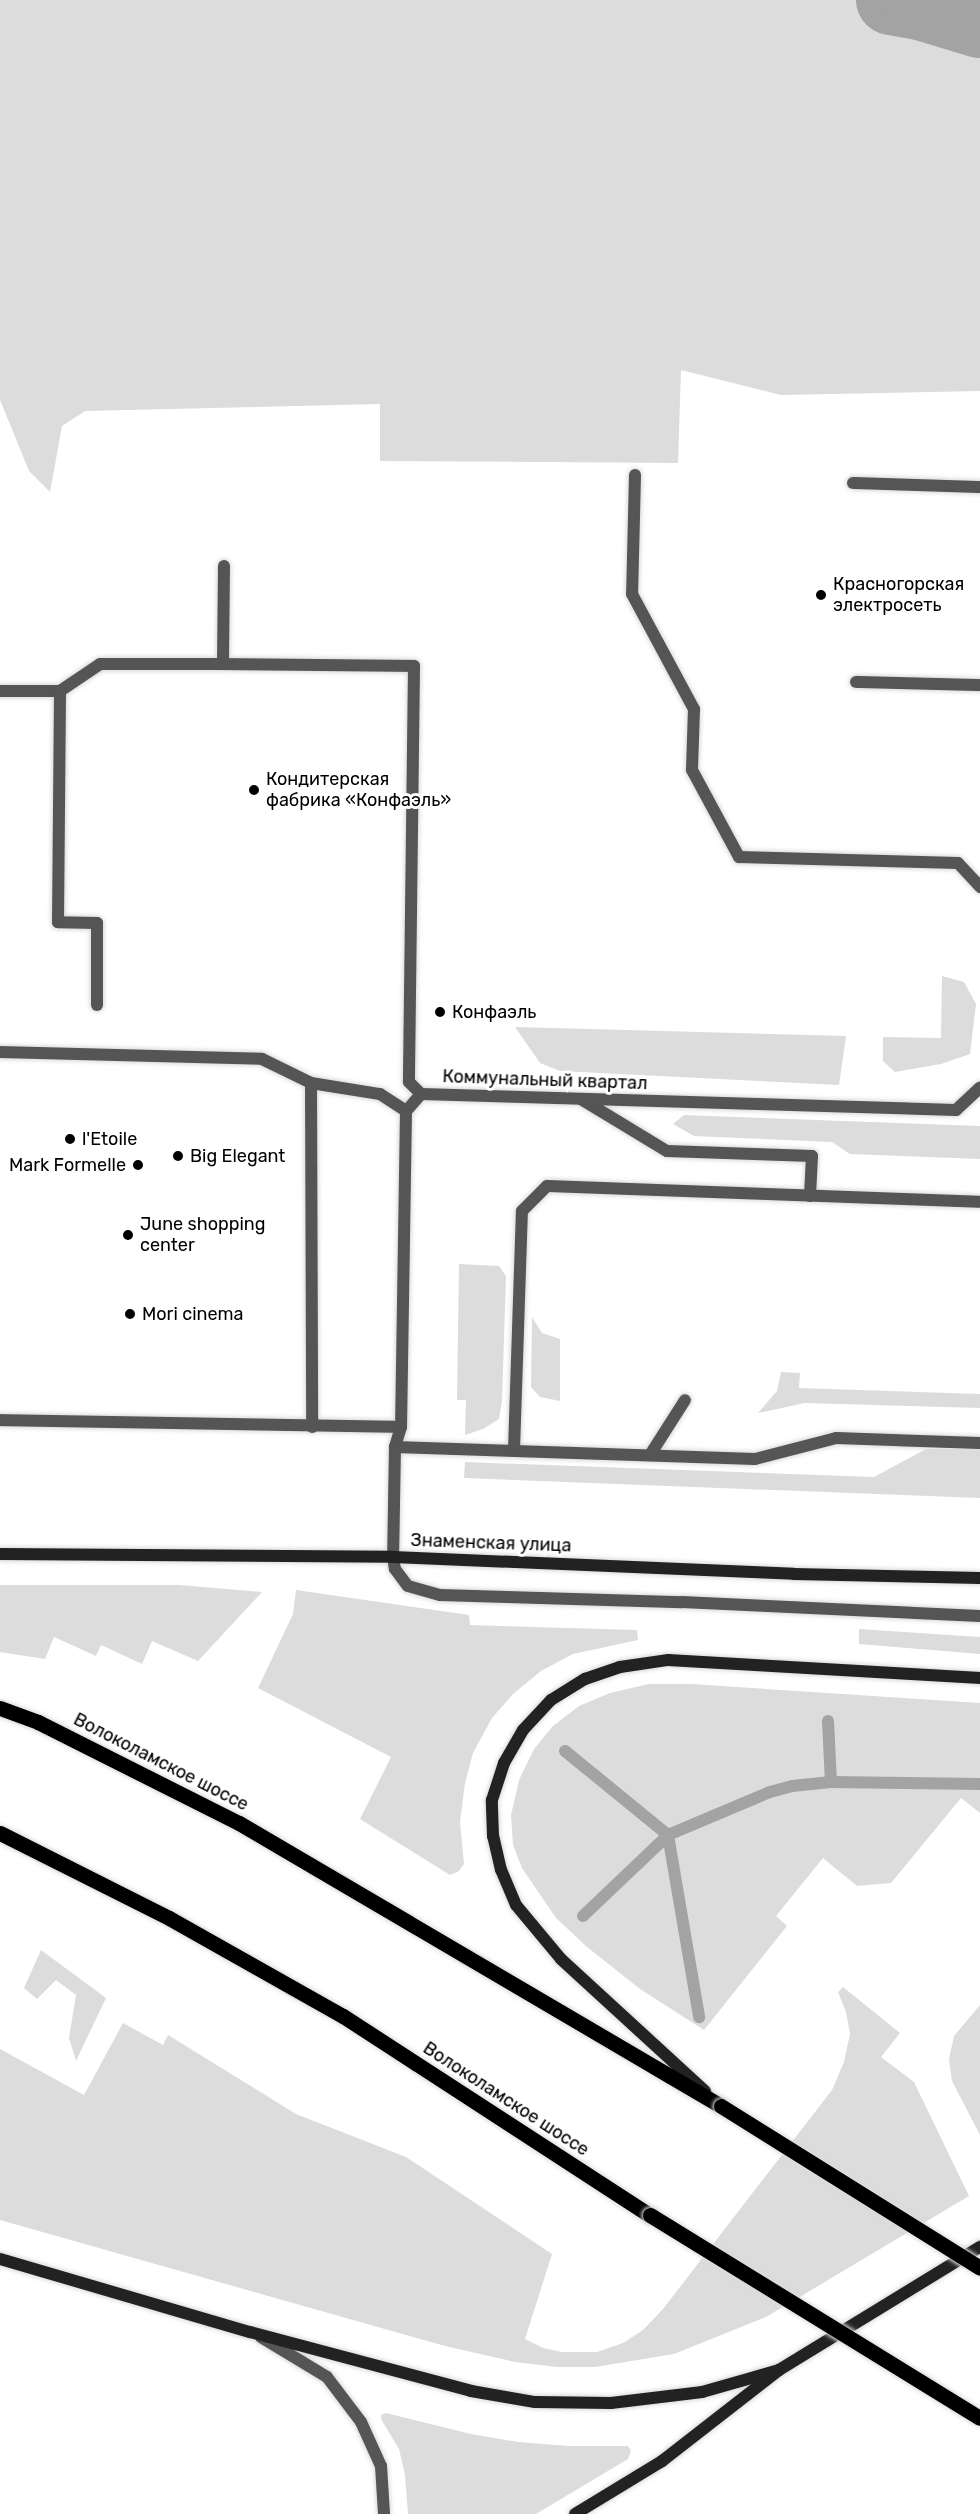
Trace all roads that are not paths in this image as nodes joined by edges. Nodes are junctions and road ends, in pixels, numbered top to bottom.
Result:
1 (635, 475) dead end
2 (853, 483) dead end
3 (980, 487) edge
4 (224, 566) dead end
5 (223, 664) junction
6 (856, 682) dead end
7 (980, 686) edge
8 (0, 691) edge
9 (60, 691) junction
10 (980, 887) edge
11 (97, 1005) dead end
12 (0, 1052) edge
13 (311, 1083) junction
14 (980, 1088) edge
15 (421, 1094) junction
16 (581, 1099) junction
17 (406, 1111) junction
18 (810, 1196) junction
19 (980, 1202) edge
20 (685, 1400) dead end
21 (0, 1420) edge
22 (312, 1427) junction
23 (401, 1427) junction
24 (980, 1443) edge
25 (395, 1447) junction
26 (514, 1450) junction
27 (650, 1455) junction
28 (0, 1554) edge
29 (393, 1557) junction
30 (980, 1578) edge
31 (980, 1616) edge
32 (980, 1678) edge
33 (0, 1708) edge
34 (0, 1833) edge
35 (721, 2106) junction
36 (980, 2247) edge
37 (0, 2259) edge
38 (980, 2268) edge
39 (250, 2332) junction
40 (779, 2370) junction
41 (980, 2418) edge
42 (384, 2514) edge
43 (575, 2514) edge

1 - 10 street
2 - 3 street
4 - 5 street
5 - 9 street
5 - 15 street
6 - 7 street
8 - 9 street
9 - 11 street
12 - 13 street
13 - 17 street
13 - 22 street
14 - 16 street, Коммунальный квартал
15 - 16 street, Коммунальный квартал
15 - 17 street, Коммунальный квартал
16 - 18 street
17 - 23 street
18 - 19 street
18 - 26 street
20 - 27 street
21 - 22 street
22 - 23 street
23 - 25 street
24 - 27 street
25 - 26 street
25 - 29 street
26 - 27 street
28 - 29 main road, Знаменская улица
29 - 30 main road, Знаменская улица
29 - 31 street
32 - 35 main road
33 - 35 main road, Волоколамское шоссе
34 - 41 main road, Волоколамское шоссе, bridge
35 - 38 main road, Волоколамское шоссе, bridge
36 - 40 main road
37 - 39 main road
39 - 40 main road
39 - 42 street
40 - 43 main road

